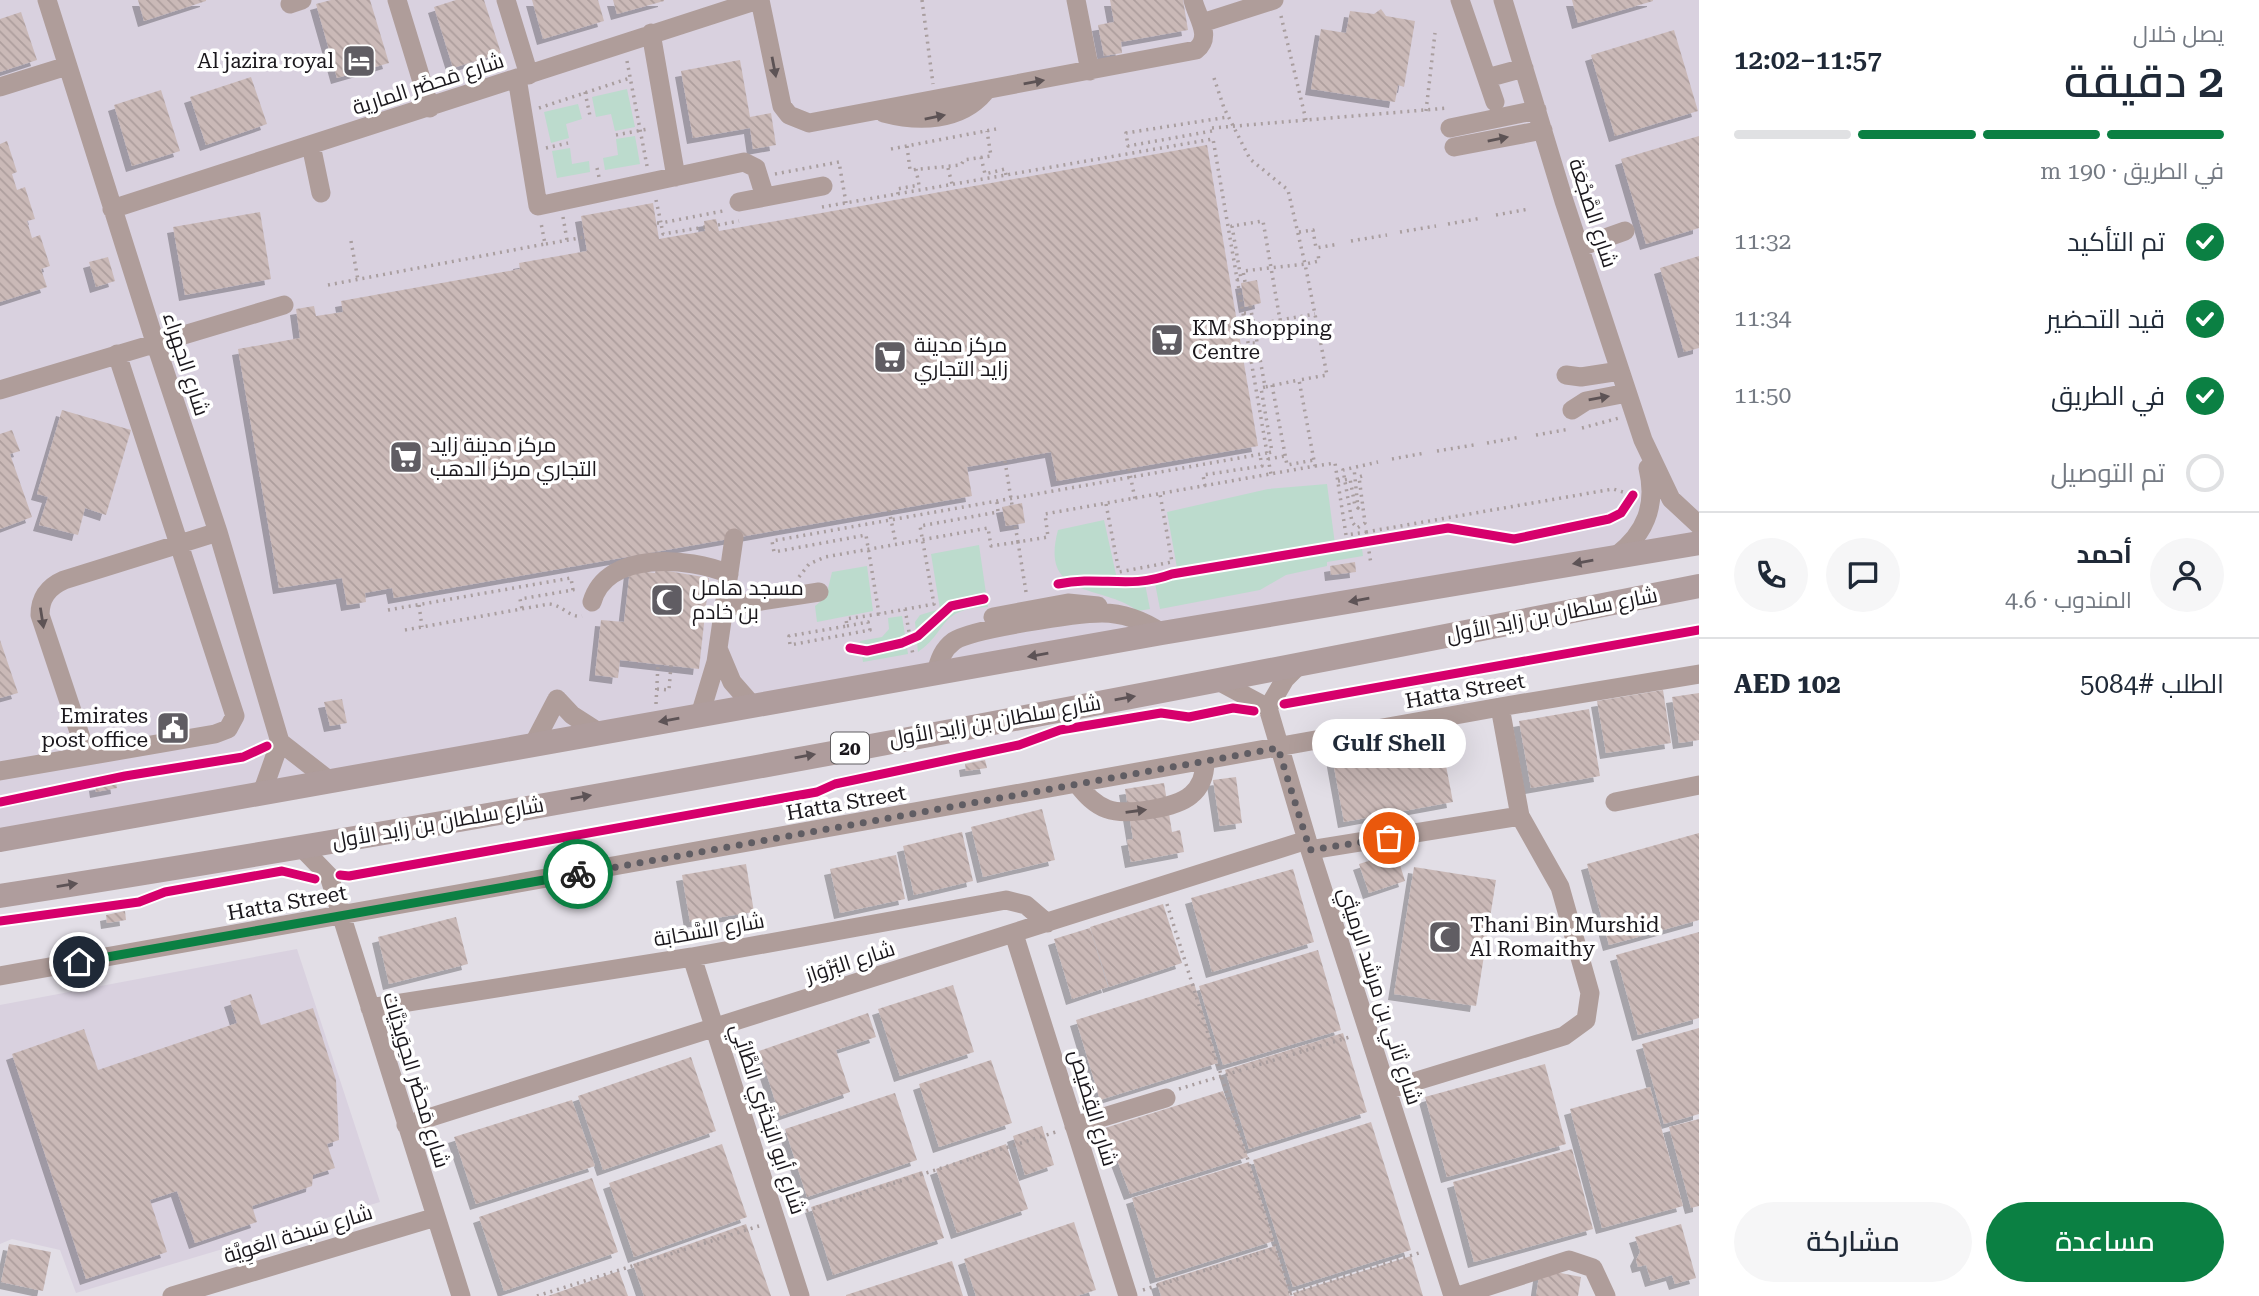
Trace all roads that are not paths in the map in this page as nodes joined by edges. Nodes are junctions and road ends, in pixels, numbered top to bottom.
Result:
1 (47, 0) edge
2 (397, 0) edge
3 (506, 0) edge
4 (759, 0) edge
5 (1076, 0) edge
6 (1193, 0) edge
7 (1460, 0) edge
8 (1503, 0) edge
9 (1277, 7) edge
10 (1202, 23) junction
11 (651, 33) junction
12 (67, 66) junction
13 (1524, 68) junction
14 (1090, 71) junction
15 (523, 76) junction
16 (1487, 78) junction
17 (0, 87) edge
18 (986, 90) junction
19 (1495, 102) dead end
20 (430, 108) junction
21 (1536, 110) junction
22 (876, 111) junction
23 (1543, 130) junction
24 (311, 145) junction
25 (676, 177) junction
26 (823, 186) dead end
27 (321, 193) dead end
28 (765, 197) junction
29 (112, 209) junction
30 (741, 211) road end
31 (1625, 231) dead end
32 (1580, 247) junction
33 (284, 305) dead end
34 (155, 342) junction
35 (117, 354) junction
36 (1620, 371) junction
37 (1566, 375) dead end
38 (0, 390) edge
39 (1627, 393) junction
40 (1571, 420) road end
41 (1643, 440) junction
42 (1699, 525) edge
43 (218, 533) junction
44 (734, 538) dead end
45 (1699, 543) edge
46 (178, 544) junction
47 (1616, 556) junction
48 (729, 574) junction
49 (1699, 586) edge
50 (819, 592) dead end
51 (592, 602) road end
52 (724, 607) junction
53 (1118, 615) junction
54 (1162, 633) junction
55 (960, 638) junction
56 (718, 648) junction
57 (1299, 665) junction
58 (936, 673) junction
59 (1699, 674) edge
60 (1218, 681) junction
61 (753, 706) junction
62 (1500, 707) junction
63 (1268, 708) junction
64 (701, 715) junction
65 (600, 733) junction
66 (280, 743) junction
67 (533, 744) junction
68 (1278, 748) junction
69 (87, 757) junction
70 (1205, 761) junction
71 (0, 771) edge
72 (330, 781) junction
73 (1078, 785) junction
74 (1699, 785) edge
75 (262, 793) junction
76 (1615, 802) dead end
77 (1520, 816) junction
78 (0, 840) edge
79 (335, 842) junction
80 (1308, 845) junction
81 (302, 848) junction
82 (329, 876) junction
83 (0, 895) edge
84 (341, 916) junction
85 (1047, 923) junction
86 (1014, 934) junction
87 (692, 957) junction
88 (0, 976) edge
89 (370, 1008) junction
90 (716, 1029) junction
91 (1387, 1090) junction
92 (1166, 1098) road end
93 (406, 1125) junction
94 (1074, 1126) junction
95 (436, 1217) junction
96 (224, 1288) edge
97 (1128, 1295) edge
98 (172, 1296) edge
99 (461, 1296) edge
100 (800, 1296) edge
101 (1456, 1296) edge
102 (1606, 1296) edge

1 - 12 street, شارع الجهراء
2 - 20 street
3 - 15 street
4 - 11 street, شارع مَحضَر المارية
4 -> 22 street
5 - 14 street
6 - 10 street
7 - 16 street
8 - 13 street, شارع الصَّجْعَة
9 - 10 street
10 - 14 street
11 - 15 street, شارع مَحضَر المارية
11 - 25 street
12 - 17 street
12 - 29 street, شارع الجهراء
13 - 16 street
13 - 21 street, شارع الصَّجْعَة
18 -> 14 street
15 - 20 street, شارع مَحضَر المارية
15 - 25 street
16 - 19 street
18 - 22 street
22 -> 18 street
20 - 24 street, شارع مَحضَر المارية
21 - 23 street, شارع الصَّجْعَة
21 -> 23 street
23 - 32 street, شارع الصَّجْعَة
24 - 27 street
24 - 29 street, شارع مَحضَر المارية
25 - 28 street
26 - 28 street
28 - 30 street
29 - 34 street, شارع الجهراء
31 - 32 street
32 - 36 street, شارع الصَّجْعَة
33 - 34 street
34 - 35 street
34 - 43 street, شارع الجهراء
35 - 38 street
35 - 46 street
36 - 37 street
36 - 39 street, شارع الصَّجْعَة
40 -> 39 street
39 - 41 street, شارع الصَّجْعَة
41 - 42 street, شارع الصَّجْعَة
41 - 47 street, شارع الصَّجْعَة
43 - 46 street
43 - 66 street, شارع الجهراء
44 - 48 street
45 - 47 main road
46 -> 69 street
46 - 69 street
47 -> 54 main road
48 - 51 street
48 - 52 street
49 - 57 main road, شارع سلطان بن زايد الأول / 20
50 - 52 street
52 - 56 street
53 - 54 street
53 - 55 street
53 - 55 street
54 -> 58 main road
55 - 58 street
56 - 61 street
56 - 64 street
57 - 60 main road, شارع سلطان بن زايد الأول / 20
57 - 63 street
58 - 61 main road
59 - 62 street, Hatta Street
60 - 63 street
79 -> 60 main road, شارع سلطان بن زايد الأول / 20
61 - 64 main road
62 - 68 street, Hatta Street
62 - 77 street
63 - 68 street, شارع ثاني بن مرشد الرميثي
64 -> 65 main road
65 - 67 main road
65 - 67 street
66 - 72 street
66 - 75 street
67 - 72 main road
68 - 70 street, Hatta Street
68 - 80 street, شارع ثاني بن مرشد الرميثي
69 - 71 street
70 - 73 street, Hatta Street
73 -> 70 street
72 - 75 main road
73 - 84 street, Hatta Street
74 - 76 street
75 - 78 main road
77 - 80 street, شارع البُرْوَاز
77 - 91 street
79 - 81 main road, شارع سلطان بن زايد الأول / 20
79 - 82 street, شارع مَحضَر الحِوَيذِيَّات
80 - 85 street, شارع البُرْوَاز
80 - 91 street, شارع ثاني بن مرشد الرميثي
81 - 82 street, شارع مَحضَر الحِوَيذِيَّات
83 -> 81 main road, شارع سلطان بن زايد الأول / 20
82 - 84 street, شارع مَحضَر الحِوَيذِيَّات
84 - 88 street, Hatta Street
84 - 89 street, شارع مَحضَر الحِوَيذِيَّات
85 - 86 street, شارع البُرْوَاز
85 - 87 street, شارع السَّحَابَة
86 - 90 street, شارع البُرْوَاز
86 - 94 street, شارع القِصَيص
87 - 89 street, شارع السَّحَابَة
87 - 90 street, شارع أبو البَختَرِي الطَّائِي
89 - 93 street, شارع مَحضَر الحِوَيذِيَّات
90 - 93 street, شارع البُرْوَاز
90 - 100 street, شارع أبو البَختَرِي الطَّائِي
91 - 101 street, شارع ثاني بن مرشد الرميثي
92 - 94 street
93 - 95 street, شارع مَحضَر الحِوَيذِيَّات
94 - 97 street, شارع القِصَيص
95 - 96 street, شارع سَبخة العَوِيَّة
95 - 99 street, شارع مَحضَر الحِوَيذِيَّات
96 - 98 street, شارع سَبخة العَوِيَّة
101 - 102 street, شارع ثاني بن مرشد الرميثي

